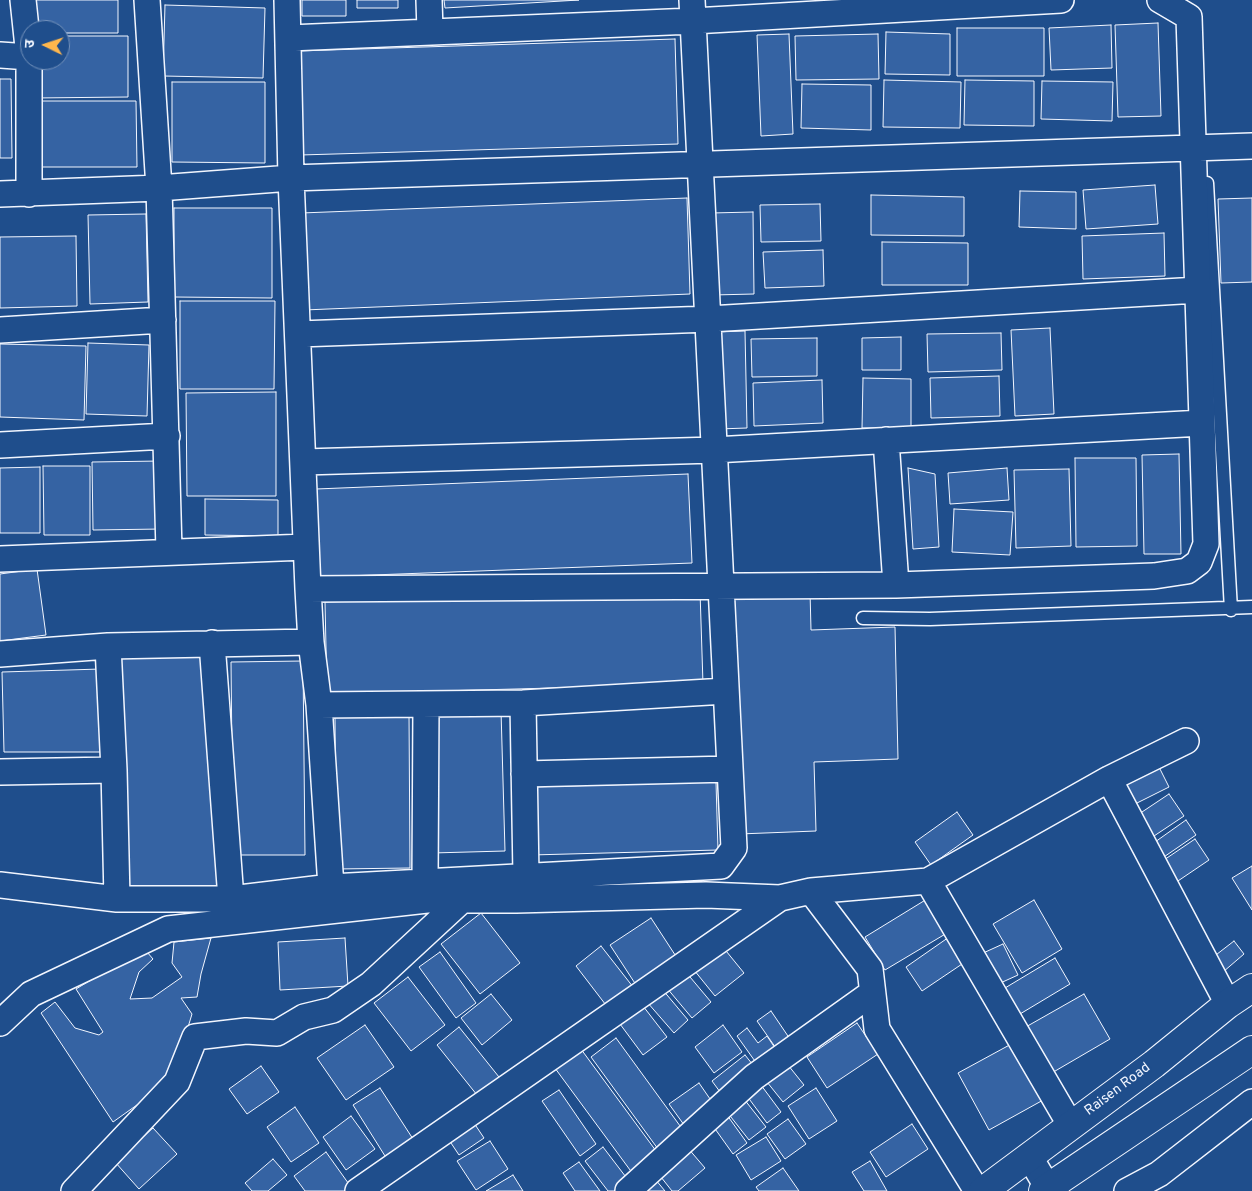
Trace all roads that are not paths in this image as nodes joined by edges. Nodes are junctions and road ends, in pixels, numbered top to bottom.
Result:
1 (24, 0) edge
2 (148, 0) edge
3 (287, 0) edge
4 (429, 0) edge
5 (1061, 0) edge
6 (1160, 0) edge
7 (692, 10) edge
8 (26, 20) edge
9 (430, 31) junction
10 (288, 38) junction
11 (0, 55) edge
12 (20, 56) edge
13 (29, 70) edge
14 (1252, 146) edge
15 (1192, 149) junction
16 (699, 164) junction
17 (290, 178) junction
18 (1206, 183) dead end
19 (159, 188) junction
20 (0, 194) edge
21 (29, 194) junction
22 (1198, 290) junction
23 (709, 319) junction
24 (163, 320) junction
25 (0, 330) edge
26 (299, 334) junction
27 (1202, 423) junction
28 (168, 436) junction
29 (886, 440) junction
30 (0, 445) edge
31 (714, 450) junction
32 (304, 462) junction
33 (306, 548) junction
34 (169, 551) junction
35 (0, 559) edge
36 (719, 585) junction
37 (896, 585) junction
38 (308, 589) junction
39 (1252, 607) edge
40 (1231, 610) junction
41 (863, 618) dead end
42 (311, 642) junction
43 (212, 643) junction
44 (108, 646) junction
45 (0, 654) edge
46 (726, 691) junction
47 (524, 703) junction
48 (426, 704) junction
49 (319, 705) junction
50 (1186, 741) dead end
51 (730, 769) junction
52 (114, 770) junction
53 (0, 772) edge
54 (524, 774) junction
55 (1109, 779) junction
56 (526, 876) junction
57 (425, 881) junction
58 (928, 881) junction
59 (0, 885) edge
60 (332, 887) junction
61 (811, 891) junction
62 (780, 898) junction
63 (117, 899) junction
64 (231, 899) junction
65 (462, 900) junction
66 (1252, 988) edge
67 (872, 992) junction
68 (1228, 1004) junction
69 (0, 1024) edge
70 (1252, 1050) edge
71 (1252, 1102) edge
72 (1070, 1126) junction
73 (1029, 1156) junction
74 (1049, 1190) edge
75 (74, 1191) edge
76 (358, 1191) edge
77 (628, 1191) edge
78 (977, 1191) edge
79 (983, 1191) edge
80 (1127, 1191) edge

1 - 8 street
2 - 19 street
3 - 10 street
4 - 9 street
5 - 7 street
6 - 15 street
7 - 9 street
7 - 16 street
9 - 10 street
10 - 17 street
11 - 12 street
13 - 21 street
14 - 15 street
15 - 16 street
15 - 22 street
16 - 17 street
16 - 23 street
17 - 19 street
17 - 26 street
18 - 40 lane
19 - 21 street
19 - 24 street
20 - 21 street
22 - 23 street
22 - 27 street
23 - 26 street
23 - 31 street
24 - 25 street
24 - 28 street
26 - 32 street
27 - 29 street
27 - 37 street
28 - 30 street
28 - 34 street
29 - 31 street
29 - 37 street
31 - 32 street
31 - 36 street
32 - 33 street
33 - 34 street
33 - 38 street
34 - 35 street
36 - 37 street
36 - 38 street
36 - 46 street
38 - 42 street
39 - 40 lane
40 - 41 lane
42 - 43 street
42 - 49 street
43 - 44 street
43 - 64 street
44 - 45 street
44 - 52 street
46 - 47 street
46 - 51 street
47 - 48 street
47 - 54 street
48 - 49 street
48 - 57 street
49 - 60 street
50 - 55 street
51 - 54 street
51 - 56 street
52 - 53 street
52 - 63 street
54 - 56 street
55 - 58 street
55 - 68 street
56 - 57 street
57 - 60 street
58 - 61 street
58 - 72 street
59 - 63 street
60 - 64 street
61 - 62 street
61 - 67 street
62 - 65 street
62 - 76 street
63 - 64 street
65 - 69 street
65 - 75 street
66 - 68 main road, Raisen Road
67 - 77 street
67 - 78 street
68 - 72 main road, Raisen Road
70 - 74 main road
71 - 80 street
72 - 73 main road, Raisen Road
73 - 74 street
73 - 79 main road, Raisen Road

